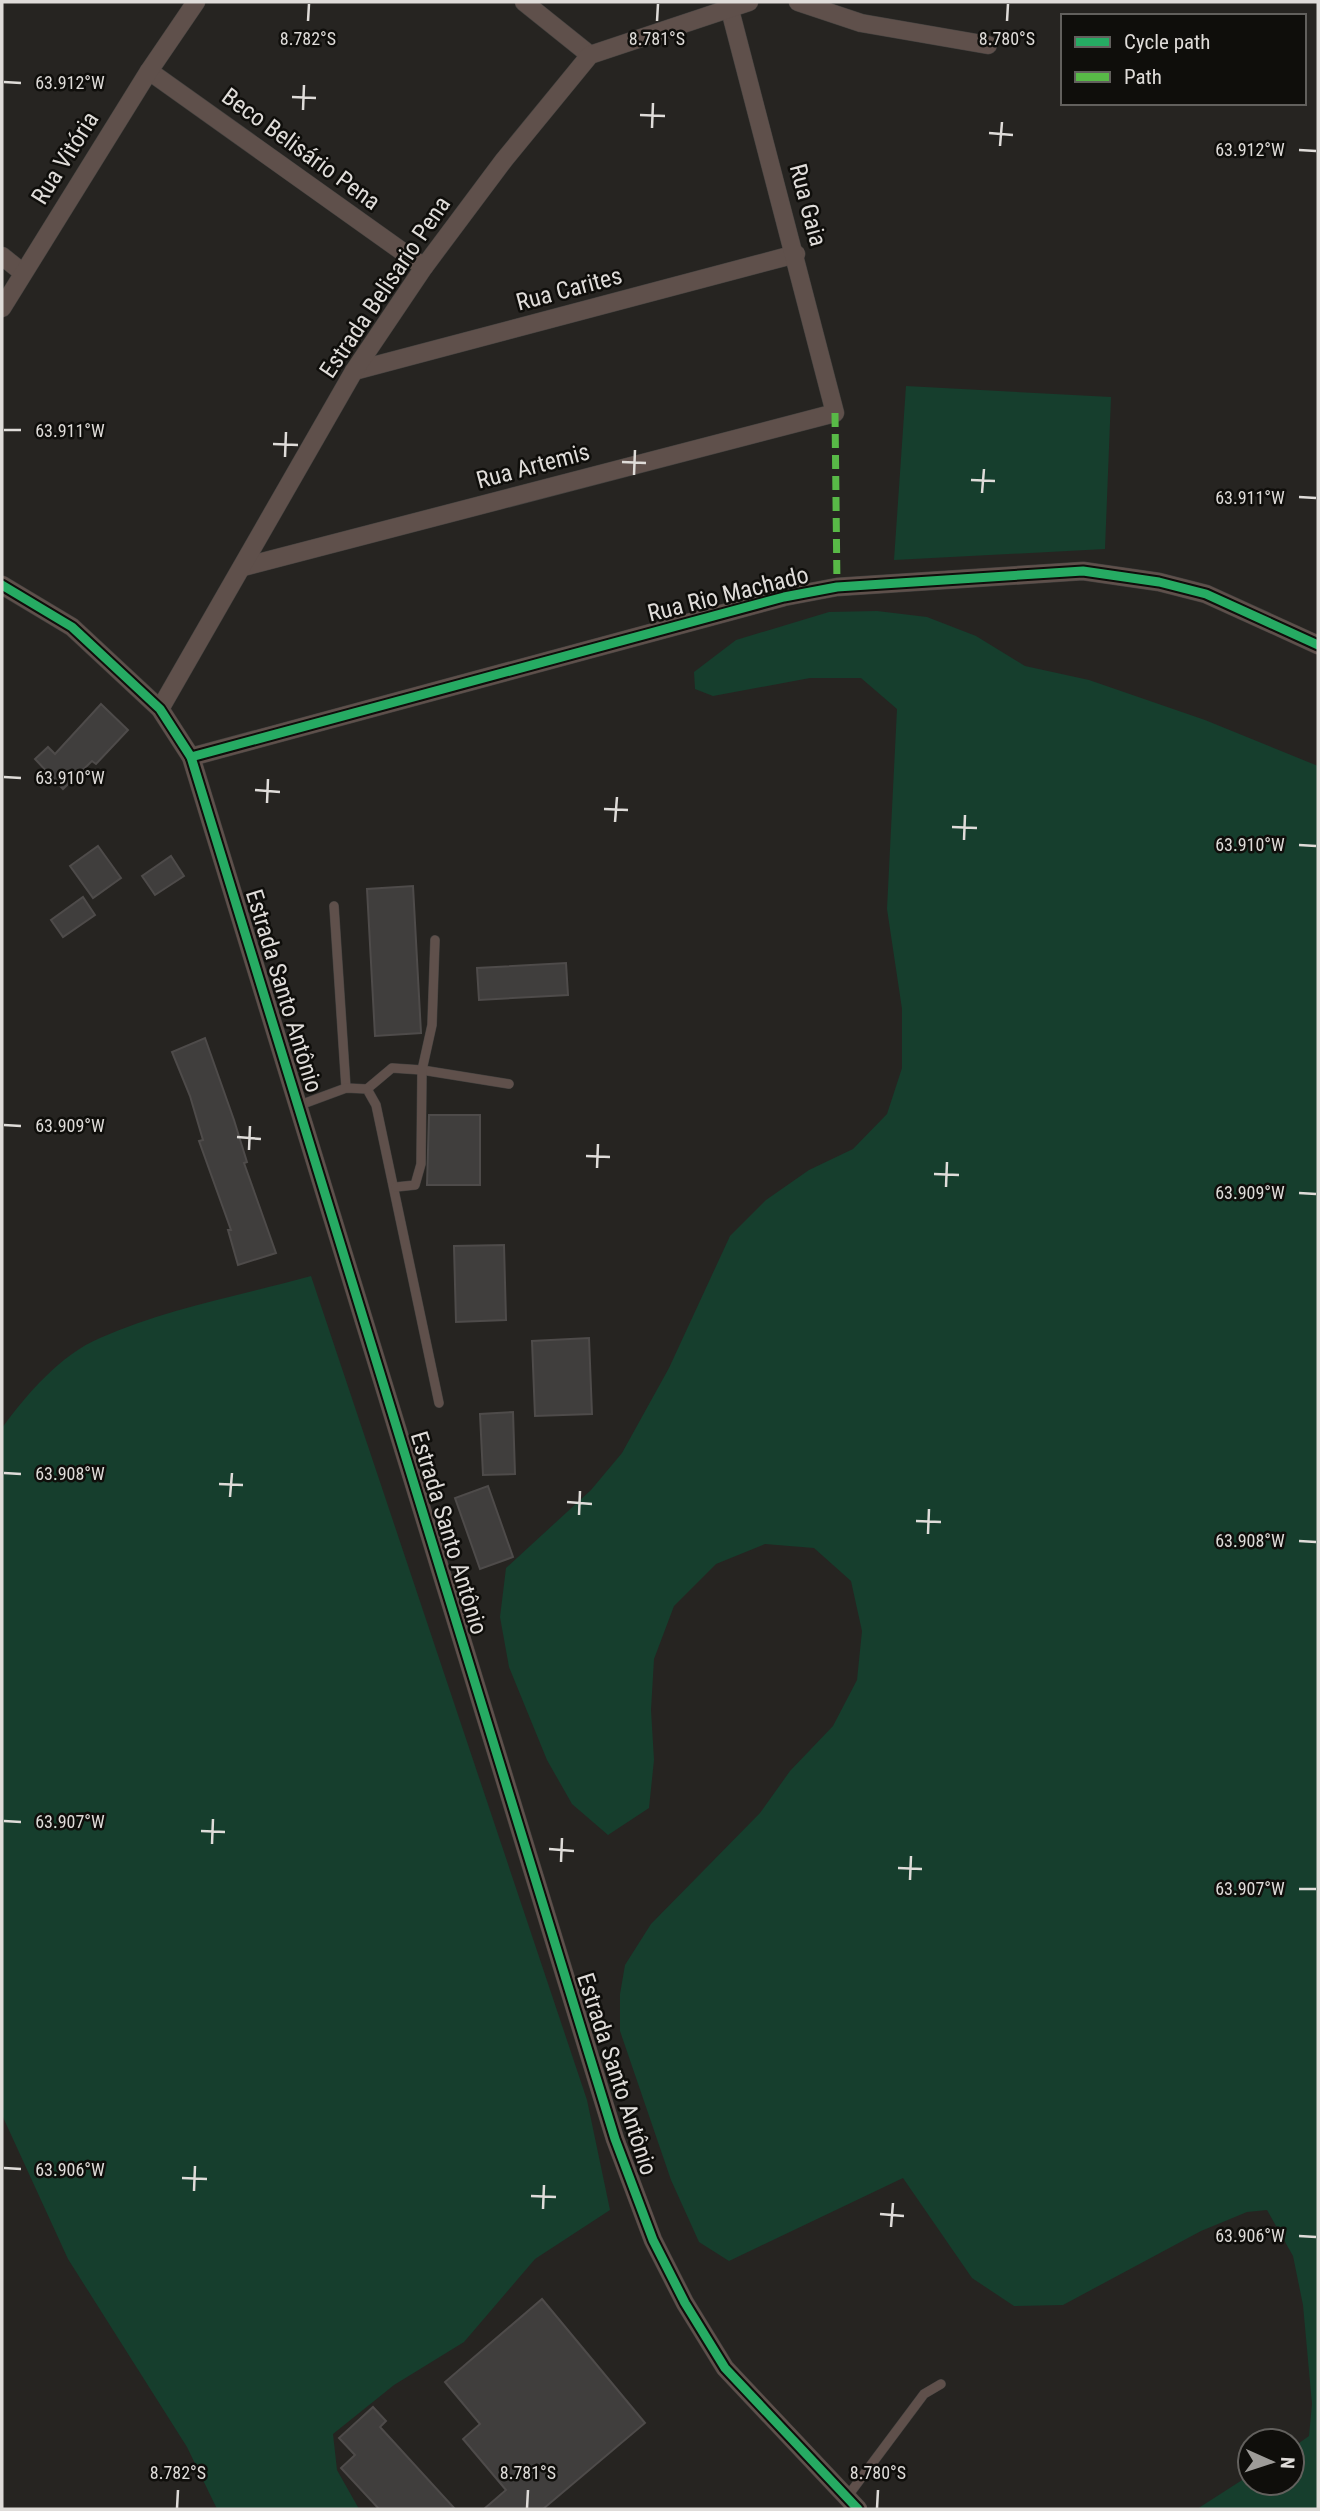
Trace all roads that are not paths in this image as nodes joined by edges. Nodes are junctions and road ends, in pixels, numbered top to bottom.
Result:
1 (196, 2) edge
2 (524, 2) edge
3 (749, 2) edge
4 (799, 2) edge
5 (730, 10) junction
6 (988, 45) dead end
7 (590, 55) junction
8 (149, 71) junction
9 (796, 254) junction
10 (2, 256) edge
11 (424, 267) junction
12 (22, 272) junction
13 (2, 308) edge
14 (354, 371) junction
15 (835, 413) joint
16 (243, 567) junction
17 (2, 585) edge
18 (1318, 645) edge
19 (160, 709) junction
20 (191, 757) junction
21 (334, 906) dead end
22 (435, 940) dead end
23 (422, 1070) junction
24 (509, 1084) dead end
25 (346, 1088) junction
26 (368, 1089) junction
27 (299, 1105) junction
28 (396, 1187) junction
29 (439, 1403) dead end
30 (941, 2384) dead end
31 (853, 2503) edge

1 - 8 street, Rua Vitória
2 - 7 street
3 - 5 street
4 - 6 street
5 - 7 street
5 - 9 street, Rua Gaia
7 - 11 street, Estrada Belisario Pena
8 - 11 street, Beco Belisário Pena
8 - 12 street, Rua Vitória
9 - 14 street, Rua Carites
9 - 15 street, Rua Gaia
10 - 12 street
11 - 14 street, Estrada Belisario Pena
12 - 13 street, Rua Vitória
14 - 16 street, Estrada Belisario Pena
15 - 16 street, Rua Artemis
16 - 19 street, Estrada Belisario Pena
17 - 19 street, Estrada Santo Antônio
18 - 20 street, Rua Rio Machado
19 - 20 street, Estrada Santo Antônio
20 - 27 street, Estrada Santo Antônio
21 - 25 lane
22 - 23 lane
23 - 24 lane
23 - 26 lane
23 - 28 lane
25 - 26 lane
25 - 27 lane
26 - 28 lane
27 - 31 street, Estrada Santo Antônio
28 - 29 lane
30 - 31 lane

